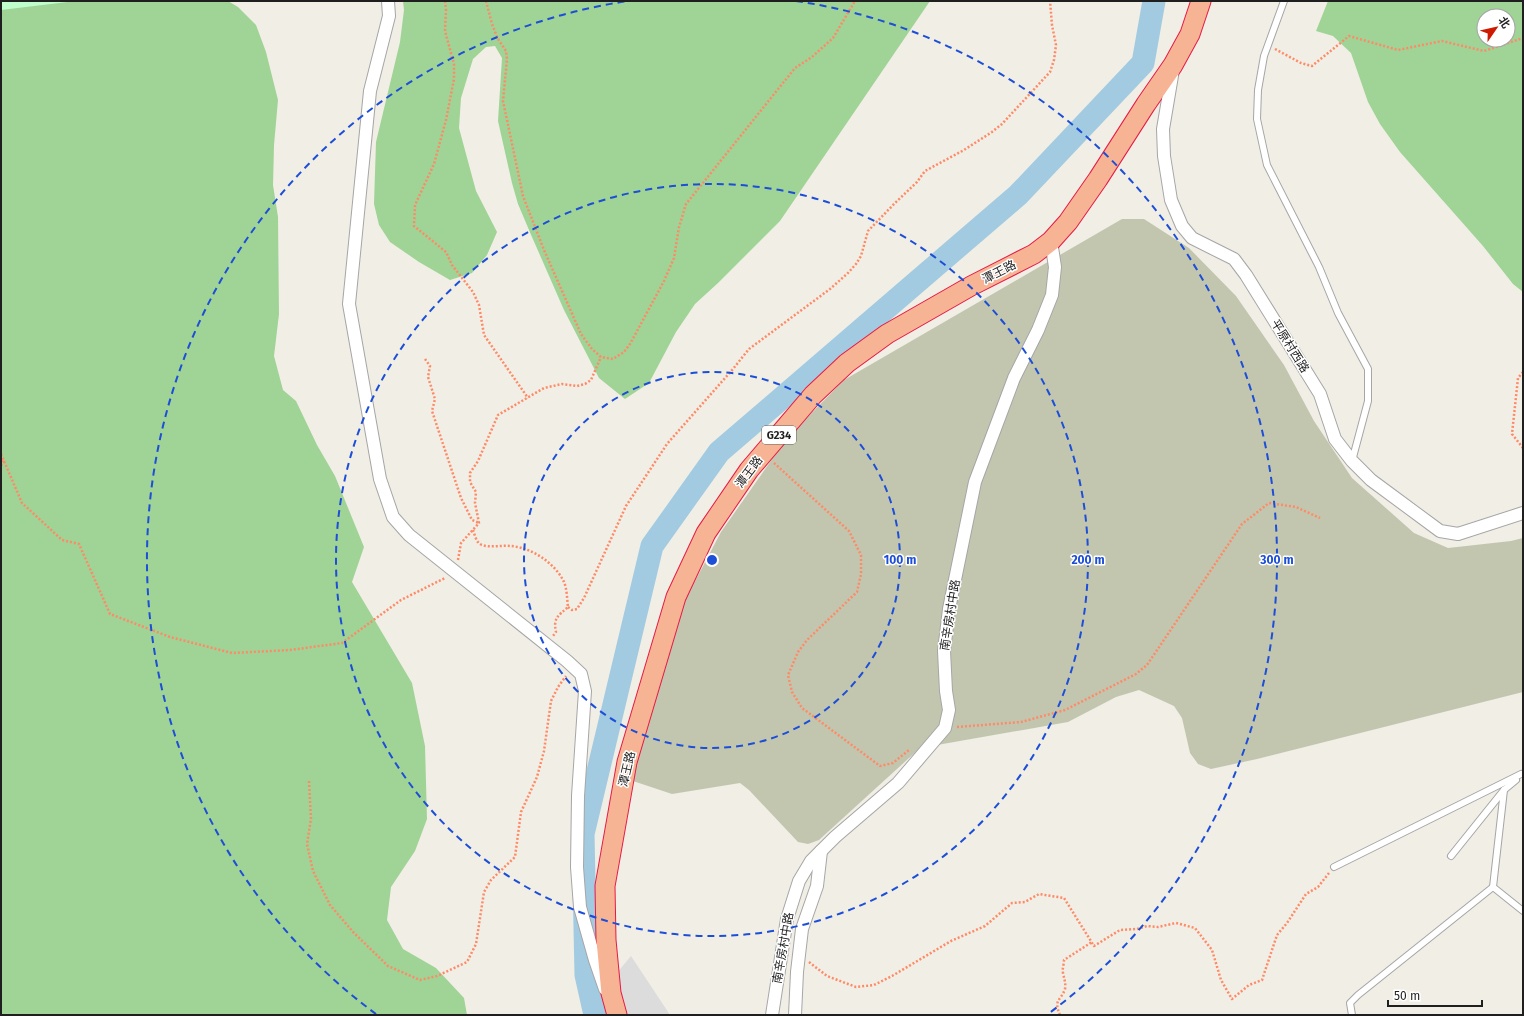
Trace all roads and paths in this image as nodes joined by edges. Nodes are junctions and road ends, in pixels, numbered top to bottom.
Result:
1 (388, 1) edge
2 (445, 1) edge
3 (486, 1) edge
4 (854, 1) edge
5 (1050, 1) edge
6 (1201, 1) edge
7 (1284, 1) edge
8 (1523, 38) edge
9 (1268, 45) junction
10 (1174, 64) junction
11 (1051, 241) junction
12 (601, 357) junction
13 (425, 359) dead end
14 (1523, 372) edge
15 (528, 398) junction
16 (1523, 448) edge
17 (1, 454) edge
18 (763, 454) junction
19 (4, 460) junction
20 (1352, 461) junction
21 (1, 466) edge
22 (1523, 513) edge
23 (1320, 518) dead end
24 (479, 523) junction
25 (473, 530) junction
26 (457, 572) junction
27 (568, 607) junction
28 (546, 643) junction
29 (573, 667) junction
30 (945, 728) junction
31 (915, 746) dead end
32 (1522, 774) edge
33 (309, 781) dead end
34 (1504, 790) junction
35 (821, 851) junction
36 (1451, 856) dead end
37 (1334, 867) joint
38 (1493, 887) junction
39 (1523, 911) edge
40 (1092, 942) junction
41 (799, 955) junction
42 (616, 1015) edge
43 (772, 1015) edge
44 (795, 1015) edge
45 (1060, 1015) edge
46 (1352, 1015) edge

1 - 26 street
2 - 15 path
3 - 12 path
4 - 12 path
5 - 27 path
6 - 10 highway, 潭王路 / G234
7 - 9 lane
8 - 9 path
9 - 20 lane
10 - 11 highway, 潭王路 / G234
10 - 20 street, 平原村西路
11 - 18 highway, 潭王路 / G234
11 - 30 street, 南辛房村中路
12 - 15 path
13 - 24 path
14 - 16 path
15 - 24 path
17 - 19 path
18 - 31 path
18 - 42 highway, 潭王路 / G234
19 - 21 path
19 - 26 path
20 - 22 street, 平原村西路
23 - 30 path
24 - 25 path
25 - 26 path
25 - 27 path
26 - 28 street
27 - 28 path
28 - 29 street
29 - 33 path
29 - 42 street
30 - 35 street, 南辛房村中路
32 - 34 lane
32 - 37 lane
34 - 36 lane
34 - 38 lane
35 - 41 street
35 - 43 street, 南辛房村中路
37 - 40 path
38 - 39 lane
38 - 46 lane
40 - 41 path
40 - 45 path
41 - 44 street

